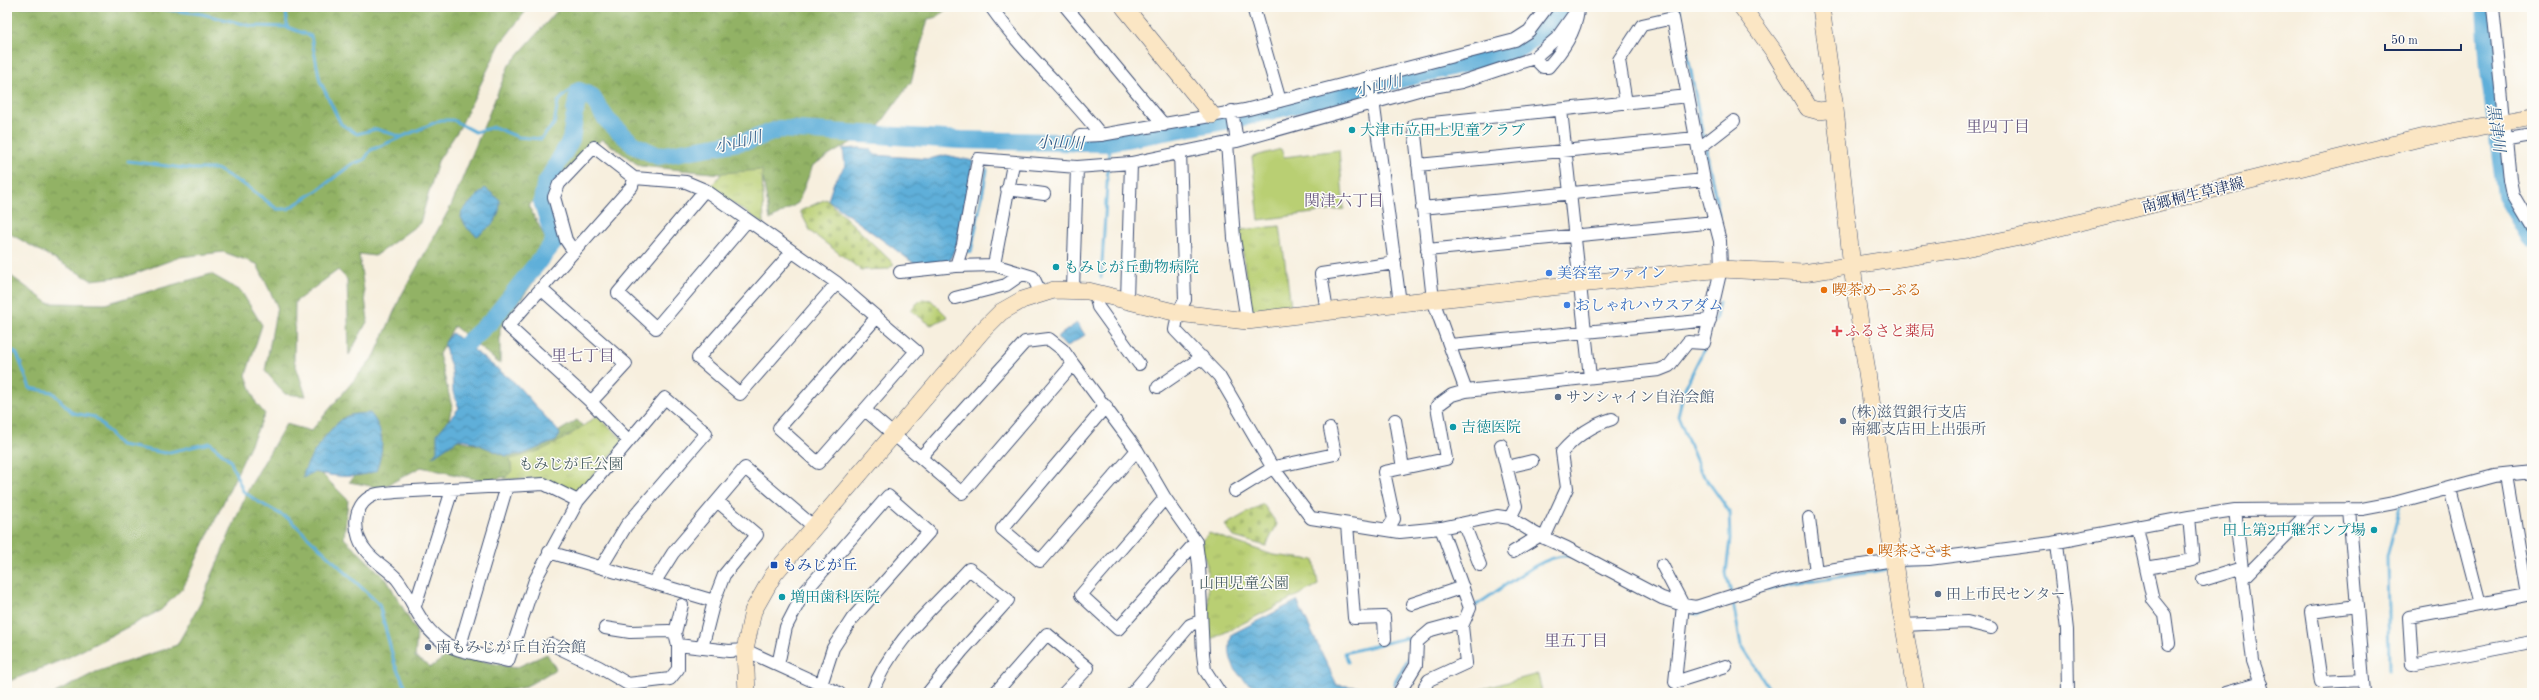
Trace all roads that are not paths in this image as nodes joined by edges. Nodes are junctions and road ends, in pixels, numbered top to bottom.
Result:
1 (991, 7) edge
2 (1066, 7) edge
3 (1124, 7) edge
4 (1253, 7) edge
5 (1547, 7) edge
6 (1742, 7) edge
7 (1821, 7) edge
8 (2493, 7) edge
9 (1579, 8) edge
10 (1670, 12) edge
11 (1370, 77) junction
12 (1688, 96) junction
13 (1280, 101) junction
14 (1375, 103) junction
15 (1626, 103) junction
16 (1835, 109) junction
17 (1561, 110) junction
18 (1232, 111) junction
19 (1212, 115) junction
20 (2532, 118) edge
21 (1734, 121) dead end
22 (2506, 121) junction
23 (1164, 125) junction
24 (1101, 135) junction
25 (2532, 135) edge
26 (1080, 136) dead end
27 (2508, 139) junction
28 (1232, 142) junction
29 (1697, 143) junction
30 (1566, 151) junction
31 (1180, 152) junction
32 (1131, 163) junction
33 (1013, 164) junction
34 (1418, 166) junction
35 (1077, 167) junction
36 (634, 178) junction
37 (1704, 180) junction
38 (1008, 189) junction
39 (705, 190) junction
40 (1570, 192) junction
41 (1044, 194) dead end
42 (1422, 208) junction
43 (747, 221) junction
44 (1715, 222) junction
45 (2532, 226) edge
46 (1575, 235) junction
47 (1427, 250) junction
48 (574, 252) junction
49 (792, 252) junction
50 (1395, 263) junction
51 (994, 265) junction
52 (956, 266) junction
53 (1852, 267) junction
54 (1721, 269) junction
55 (900, 272) dead end
56 (1022, 274) junction
57 (837, 283) junction
58 (1580, 284) junction
59 (541, 289) junction
60 (1073, 289) junction
61 (1095, 293) junction
62 (1041, 294) junction
63 (955, 298) dead end
64 (1127, 300) junction
65 (1433, 300) junction
66 (1400, 303) junction
67 (1327, 312) junction
68 (1178, 313) junction
69 (878, 317) junction
70 (1710, 320) junction
71 (1247, 322) junction
72 (1584, 330) junction
73 (1450, 345) junction
74 (1202, 357) junction
75 (1072, 364) junction
76 (1139, 364) dead end
77 (1590, 377) junction
78 (1158, 387) dead end
79 (1466, 391) junction
80 (591, 402) junction
81 (1106, 406) junction
82 (865, 410) junction
83 (1612, 419) dead end
84 (1395, 420) dead end
85 (1330, 429) dead end
86 (893, 434) junction
87 (628, 440) junction
88 (1501, 445) dead end
89 (1137, 450) junction
90 (922, 457) junction
91 (1532, 461) dead end
92 (1274, 467) junction
93 (1507, 467) junction
94 (1403, 468) junction
95 (2532, 472) edge
96 (2507, 475) junction
97 (507, 486) junction
98 (2450, 489) junction
99 (452, 490) junction
100 (1235, 491) dead end
101 (1165, 498) junction
102 (578, 501) junction
103 (717, 501) junction
104 (2349, 509) junction
105 (2235, 510) junction
106 (2311, 510) junction
107 (2189, 517) junction
108 (1510, 518) junction
109 (1809, 518) dead end
110 (1347, 524) junction
111 (1464, 524) junction
112 (813, 526) junction
113 (2137, 527) junction
114 (1441, 528) junction
115 (1387, 530) junction
116 (1542, 537) junction
117 (1196, 542) junction
118 (2056, 543) junction
119 (549, 552) junction
120 (1513, 552) dead end
121 (1894, 560) junction
122 (1480, 565) dead end
123 (1662, 565) dead end
124 (602, 566) junction
125 (2146, 568) junction
126 (1816, 572) junction
127 (2242, 574) junction
128 (2203, 580) dead end
129 (654, 583) junction
130 (1463, 587) junction
131 (2529, 594) edge
132 (714, 601) junction
133 (1412, 604) dead end
134 (2480, 604) junction
135 (682, 605) dead end
136 (1683, 605) junction
137 (2357, 606) junction
138 (414, 609) junction
139 (1200, 621) junction
140 (1464, 621) junction
141 (1904, 625) junction
142 (605, 628) dead end
143 (1991, 628) dead end
144 (677, 639) junction
145 (1385, 639) dead end
146 (2532, 642) edge
147 (551, 644) dead end
148 (2169, 644) dead end
149 (459, 648) junction
150 (702, 648) junction
151 (745, 650) junction
152 (778, 665) junction
153 (1726, 666) dead end
154 (2363, 680) junction
155 (821, 685) junction
156 (1675, 687) edge
157 (2262, 688) edge
158 (1137, 691) edge
159 (747, 693) edge
160 (839, 693) edge
161 (872, 693) edge
162 (928, 693) edge
163 (995, 693) edge
164 (1064, 693) edge
165 (1220, 693) edge
166 (1399, 693) edge
167 (1427, 693) edge
168 (1916, 693) edge
169 (2068, 693) edge
170 (2226, 693) edge
171 (2364, 693) edge

1 - 24 street
2 - 23 street
3 - 19 street
4 - 13 street
5 - 11 street
6 - 16 street
7 - 16 street
8 - 22 street
9 - 14 street
10 - 12 street
10 - 15 street
11 - 13 street
11 - 14 street
12 - 15 street
12 - 29 street
13 - 18 street
14 - 28 street
14 - 50 street
15 - 17 street
16 - 53 street
17 - 30 street
17 - 34 street
18 - 19 street
18 - 28 street
19 - 23 street
20 - 22 street, 南郷桐生草津線
21 - 29 street
22 - 27 street
22 - 53 street, 南郷桐生草津線
23 - 24 street
24 - 26 street
25 - 27 street
27 - 45 street
28 - 31 street
28 - 71 street
29 - 30 street
29 - 37 street
30 - 34 street
30 - 40 street
31 - 32 street
31 - 68 street
32 - 35 street
32 - 64 street
33 - 35 street
33 - 38 street
33 - 52 street
34 - 42 street
35 - 60 street
36 - 39 street
36 - 48 street
36 - 48 street
37 - 40 street
37 - 44 street
38 - 41 street
38 - 51 street
39 - 43 street
39 - 43 street
40 - 42 street
40 - 46 street
42 - 47 street
43 - 49 street
44 - 46 street
44 - 54 street
46 - 47 street
46 - 58 street
47 - 65 street
48 - 59 street
49 - 57 street
49 - 57 street
50 - 66 street
50 - 67 street
51 - 52 street
51 - 56 street
52 - 55 street
53 - 54 street, 南郷桐生草津線
53 - 121 street
54 - 58 street, 南郷桐生草津線
54 - 70 street
56 - 62 street
56 - 63 street
57 - 69 street
58 - 65 street, 南郷桐生草津線
58 - 72 street
59 - 80 street
59 - 80 street
60 - 61 street, 南郷桐生草津線
60 - 62 street, 南郷桐生草津線
61 - 64 street, 南郷桐生草津線
61 - 76 street
62 - 86 street, 南郷桐生草津線
64 - 68 street, 南郷桐生草津線
65 - 66 street, 南郷桐生草津線
65 - 73 street
66 - 67 street, 南郷桐生草津線
67 - 71 street, 南郷桐生草津線
68 - 71 street, 南郷桐生草津線
68 - 74 street
69 - 82 street
69 - 82 street
70 - 72 street
70 - 77 street
72 - 73 street
72 - 77 street
73 - 79 street
74 - 78 street
74 - 92 street
75 - 81 street
75 - 90 street
75 - 90 street
77 - 79 street
79 - 94 street
80 - 87 street
81 - 89 street
81 - 89 street
82 - 86 street
83 - 116 street
84 - 94 street
85 - 92 street
86 - 90 street
86 - 112 street, 南郷桐生草津線
87 - 102 street
87 - 124 street
88 - 93 street
89 - 101 street
91 - 93 street
92 - 100 street
92 - 110 street
93 - 108 street
94 - 115 street
95 - 96 street
96 - 98 street
96 - 131 street
97 - 99 street
97 - 102 street
97 - 149 street
98 - 104 street
98 - 134 street
99 - 138 street
99 - 138 street
101 - 117 street
101 - 117 street
102 - 119 street
103 - 112 street
103 - 129 street
103 - 132 street
104 - 106 street
104 - 137 street
105 - 106 street
105 - 107 street
105 - 127 street
106 - 127 street
107 - 113 street
107 - 125 street
108 - 111 street
108 - 116 street
109 - 126 street
110 - 115 street
110 - 145 street
111 - 114 street
111 - 122 street
112 - 151 street, 南郷桐生草津線
113 - 118 street
113 - 125 street
114 - 115 street
114 - 130 street
116 - 120 street
116 - 136 street
117 - 139 street
118 - 121 street
118 - 169 street
119 - 124 street
119 - 149 street
121 - 126 street
121 - 141 street
123 - 136 street
124 - 129 street
125 - 148 street
126 - 136 street
127 - 128 street
127 - 157 street
129 - 132 street
130 - 133 street
130 - 140 street
131 - 134 street
132 - 150 street
134 - 146 street
135 - 144 street
136 - 156 street
137 - 154 street
137 - 154 street
138 - 149 street
139 - 158 street
139 - 165 street
140 - 166 street
140 - 167 street
141 - 143 street
141 - 168 street
142 - 144 street
144 - 147 street
144 - 150 street
150 - 151 street
151 - 152 street
151 - 159 street, 南郷桐生草津線
152 - 155 street
152 - 155 street
153 - 156 street
154 - 171 street
155 - 160 street
157 - 170 street
161 - 162 street
163 - 164 street

